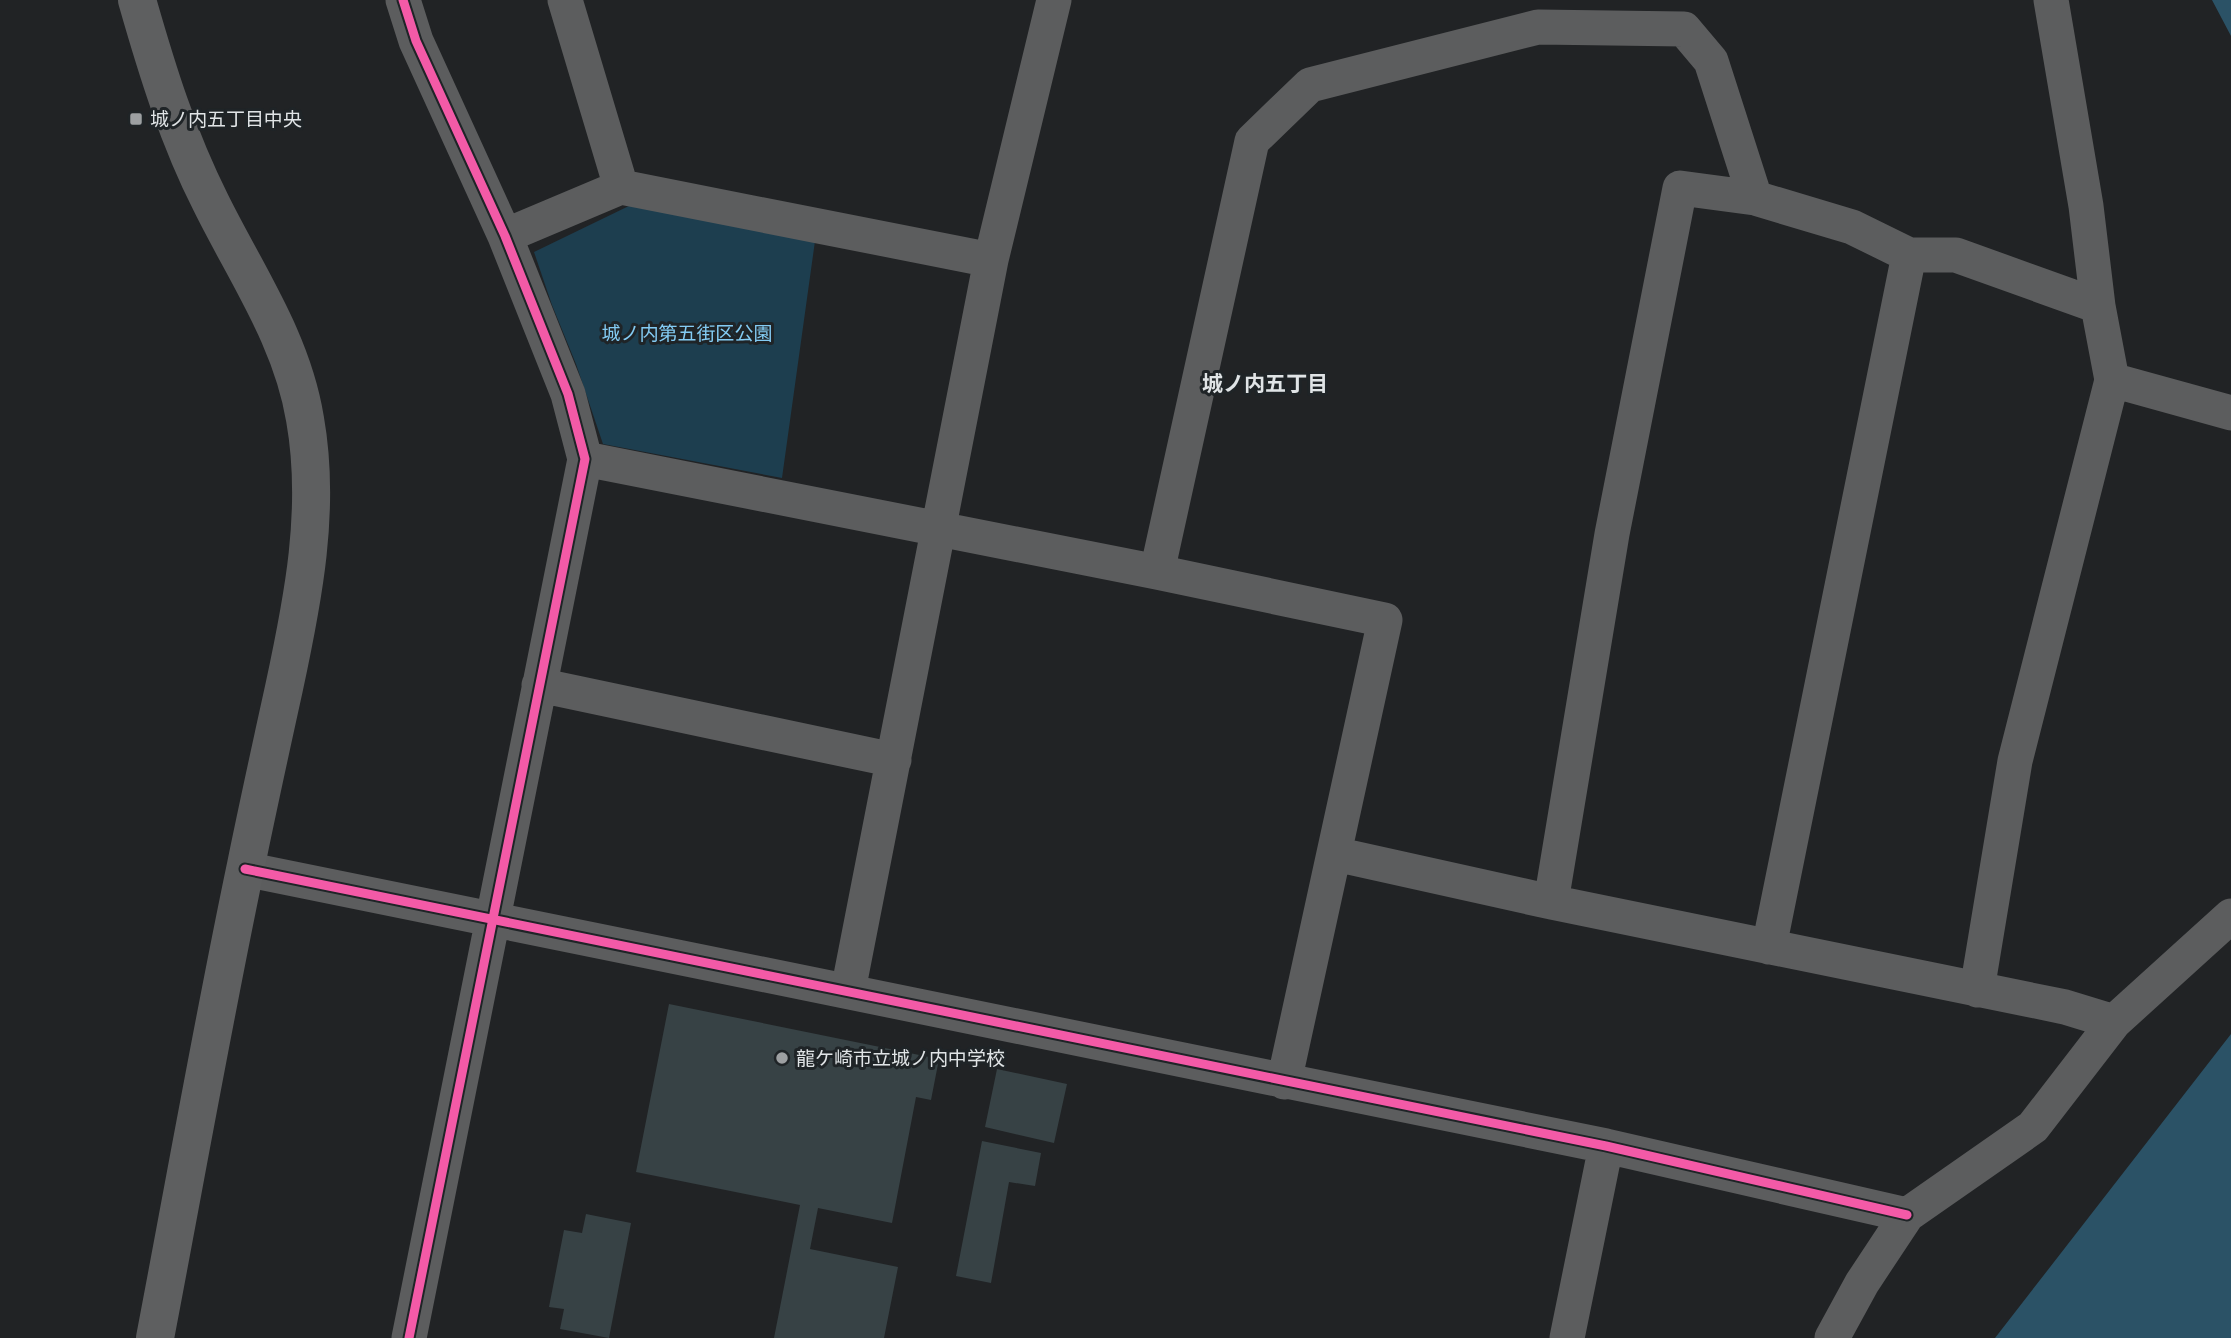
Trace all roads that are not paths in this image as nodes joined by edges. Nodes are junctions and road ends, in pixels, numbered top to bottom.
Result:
1 (137, 0) edge
2 (403, 0) edge
3 (565, 0) edge
4 (1054, 0) edge
5 (2051, 0) edge
6 (621, 187) junction
7 (1755, 198) junction
8 (505, 236) junction
9 (1909, 255) junction
10 (991, 260) junction
11 (2098, 306) junction
12 (2112, 380) junction
13 (2231, 413) edge
14 (584, 459) junction
15 (939, 530) junction
16 (1157, 572) junction
17 (539, 685) junction
18 (894, 760) junction
19 (1335, 854) junction
20 (245, 869) junction
21 (1550, 902) junction
22 (2231, 916) edge
23 (491, 920) junction
24 (1769, 947) junction
25 (1977, 990) junction
26 (848, 991) junction
27 (2114, 1022) junction
28 (1284, 1082) junction
29 (1606, 1146) junction
30 (1908, 1214) junction
31 (155, 1338) edge
32 (409, 1338) edge
33 (1567, 1338) edge
34 (1832, 1338) edge

1 - 20 street
2 - 8 street
3 - 6 street
4 - 10 street
5 - 11 street
6 - 8 street
6 - 10 street
7 - 9 street
7 - 16 street
7 - 21 street
8 - 14 street
9 - 11 street
9 - 24 street
10 - 15 street
11 - 12 street
12 - 13 street
12 - 25 street
14 - 15 street
14 - 17 street
15 - 16 street
15 - 18 street
16 - 19 street
17 - 18 street
17 - 23 street
18 - 26 street
19 - 21 street
19 - 28 street
20 - 23 street
20 - 31 street
21 - 24 street
22 - 27 street
23 - 26 street
23 - 32 street
24 - 25 street
25 - 27 street
26 - 28 street
27 - 30 street
28 - 29 street
29 - 30 street
29 - 33 street
30 - 34 street

